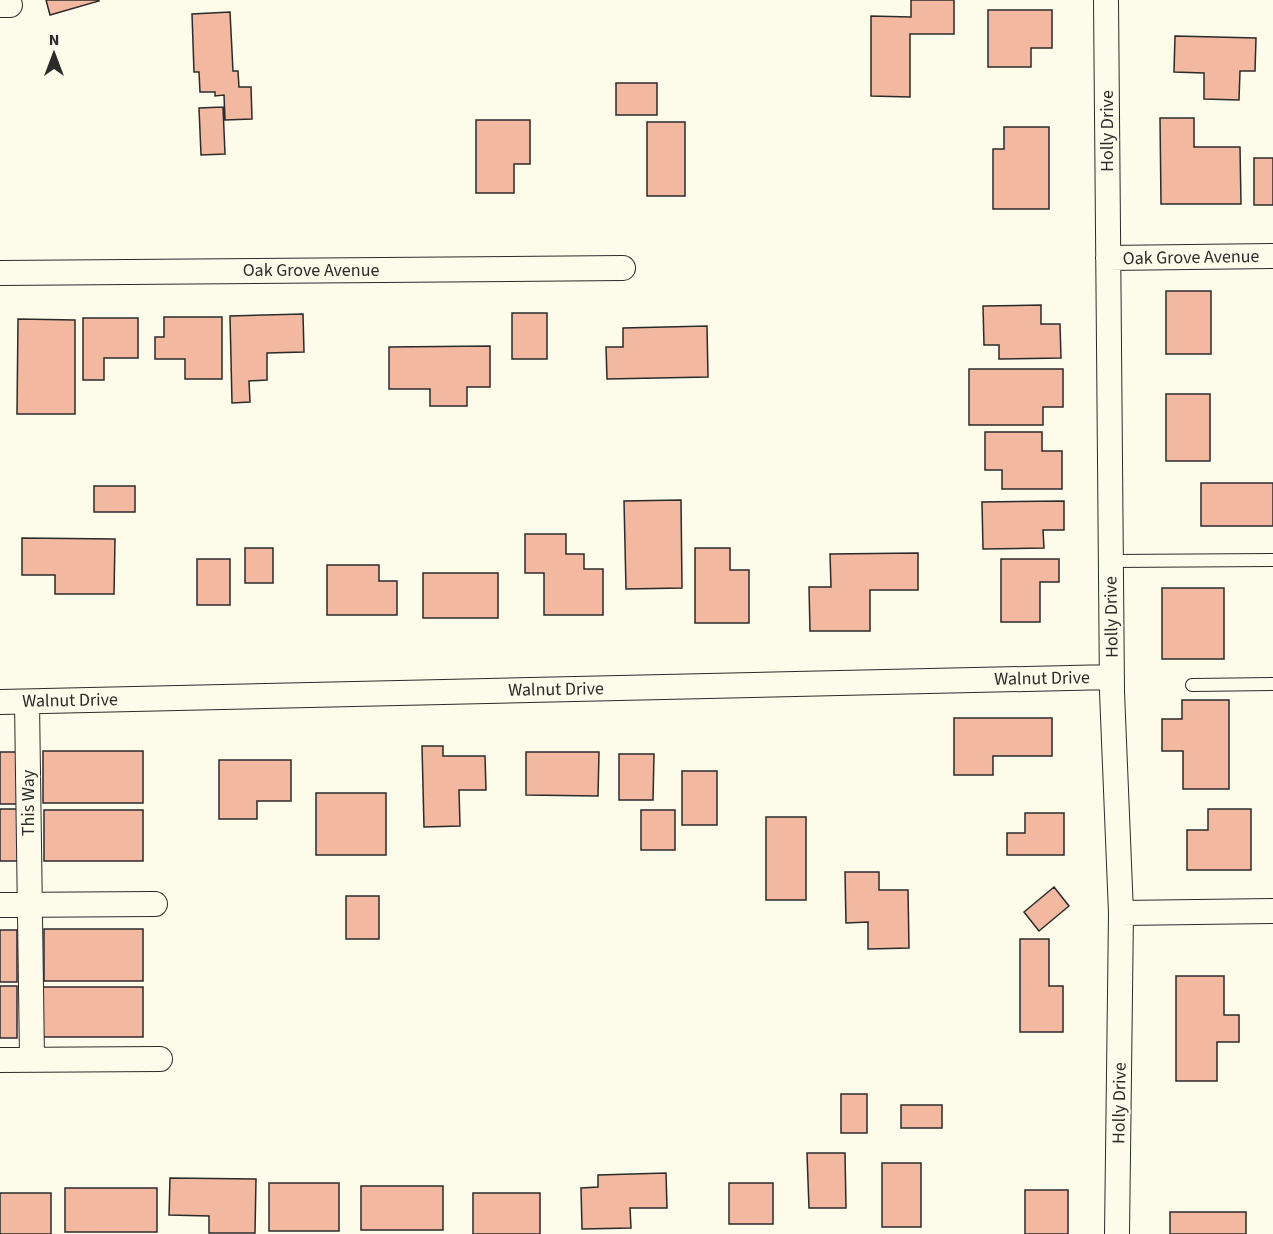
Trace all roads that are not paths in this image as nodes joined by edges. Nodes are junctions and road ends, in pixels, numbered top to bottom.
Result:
1 (1106, 0) edge
2 (1273, 256) edge
3 (1108, 258) junction
4 (623, 268) dead end
5 (0, 273) edge
6 (1273, 560) edge
7 (1111, 561) junction
8 (1112, 677) junction
9 (1273, 684) edge
10 (1192, 685) dead end
11 (0, 702) edge
12 (27, 702) junction
13 (0, 904) edge
14 (28, 904) junction
15 (155, 904) dead end
16 (1273, 911) edge
17 (1121, 913) junction
18 (0, 1059) edge
19 (32, 1059) junction
20 (160, 1059) dead end
21 (1117, 1234) edge

1 - 3 street, Holly Drive
2 - 3 street, Oak Grove Avenue
3 - 7 street, Holly Drive
4 - 5 street, Oak Grove Avenue
6 - 7 lane
7 - 8 street, Holly Drive
8 - 12 street, Walnut Drive
8 - 17 street, Holly Drive
9 - 10 lane
11 - 12 street, Walnut Drive
12 - 14 street, This Way
13 - 14 street
14 - 15 street
14 - 19 street, This Way
16 - 17 street
17 - 21 street, Holly Drive
18 - 19 street
19 - 20 street

